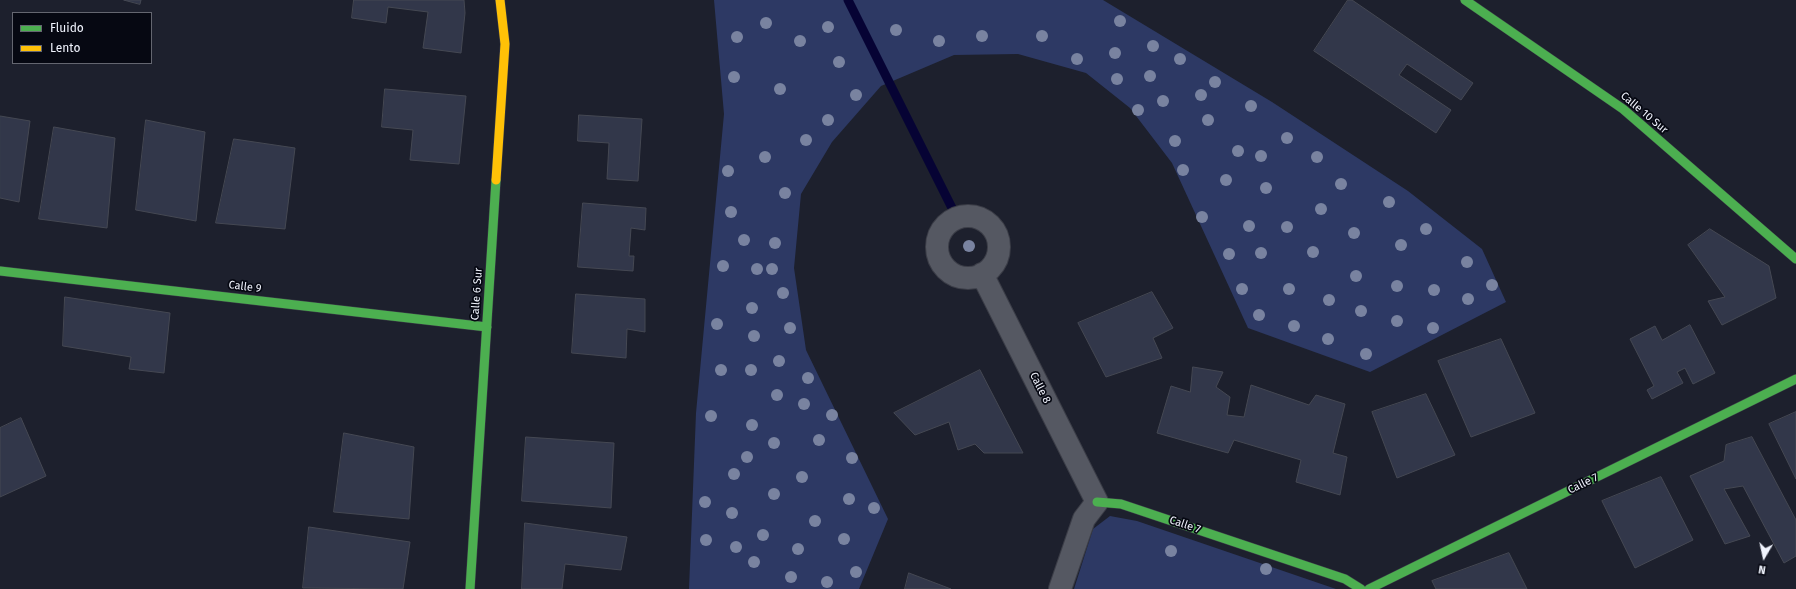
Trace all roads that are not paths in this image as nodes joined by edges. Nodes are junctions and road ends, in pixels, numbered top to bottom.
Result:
1 (500, 0) edge
2 (1465, 0) edge
3 (1796, 259) edge
4 (0, 271) edge
5 (982, 274) dead end
6 (487, 327) junction
7 (1796, 379) edge
8 (1097, 502) junction
9 (470, 589) edge
10 (1060, 589) edge
11 (1361, 589) edge
12 (1369, 589) edge

1 - 6 street, Calle 6 Sur
2 - 3 street, Calle 10 Sur
4 - 6 street, Calle 9
5 - 8 street, Calle 8
6 - 9 street, Calle 6 Sur
7 - 12 street, Calle 7
8 - 10 street
8 - 11 street, Calle 7

